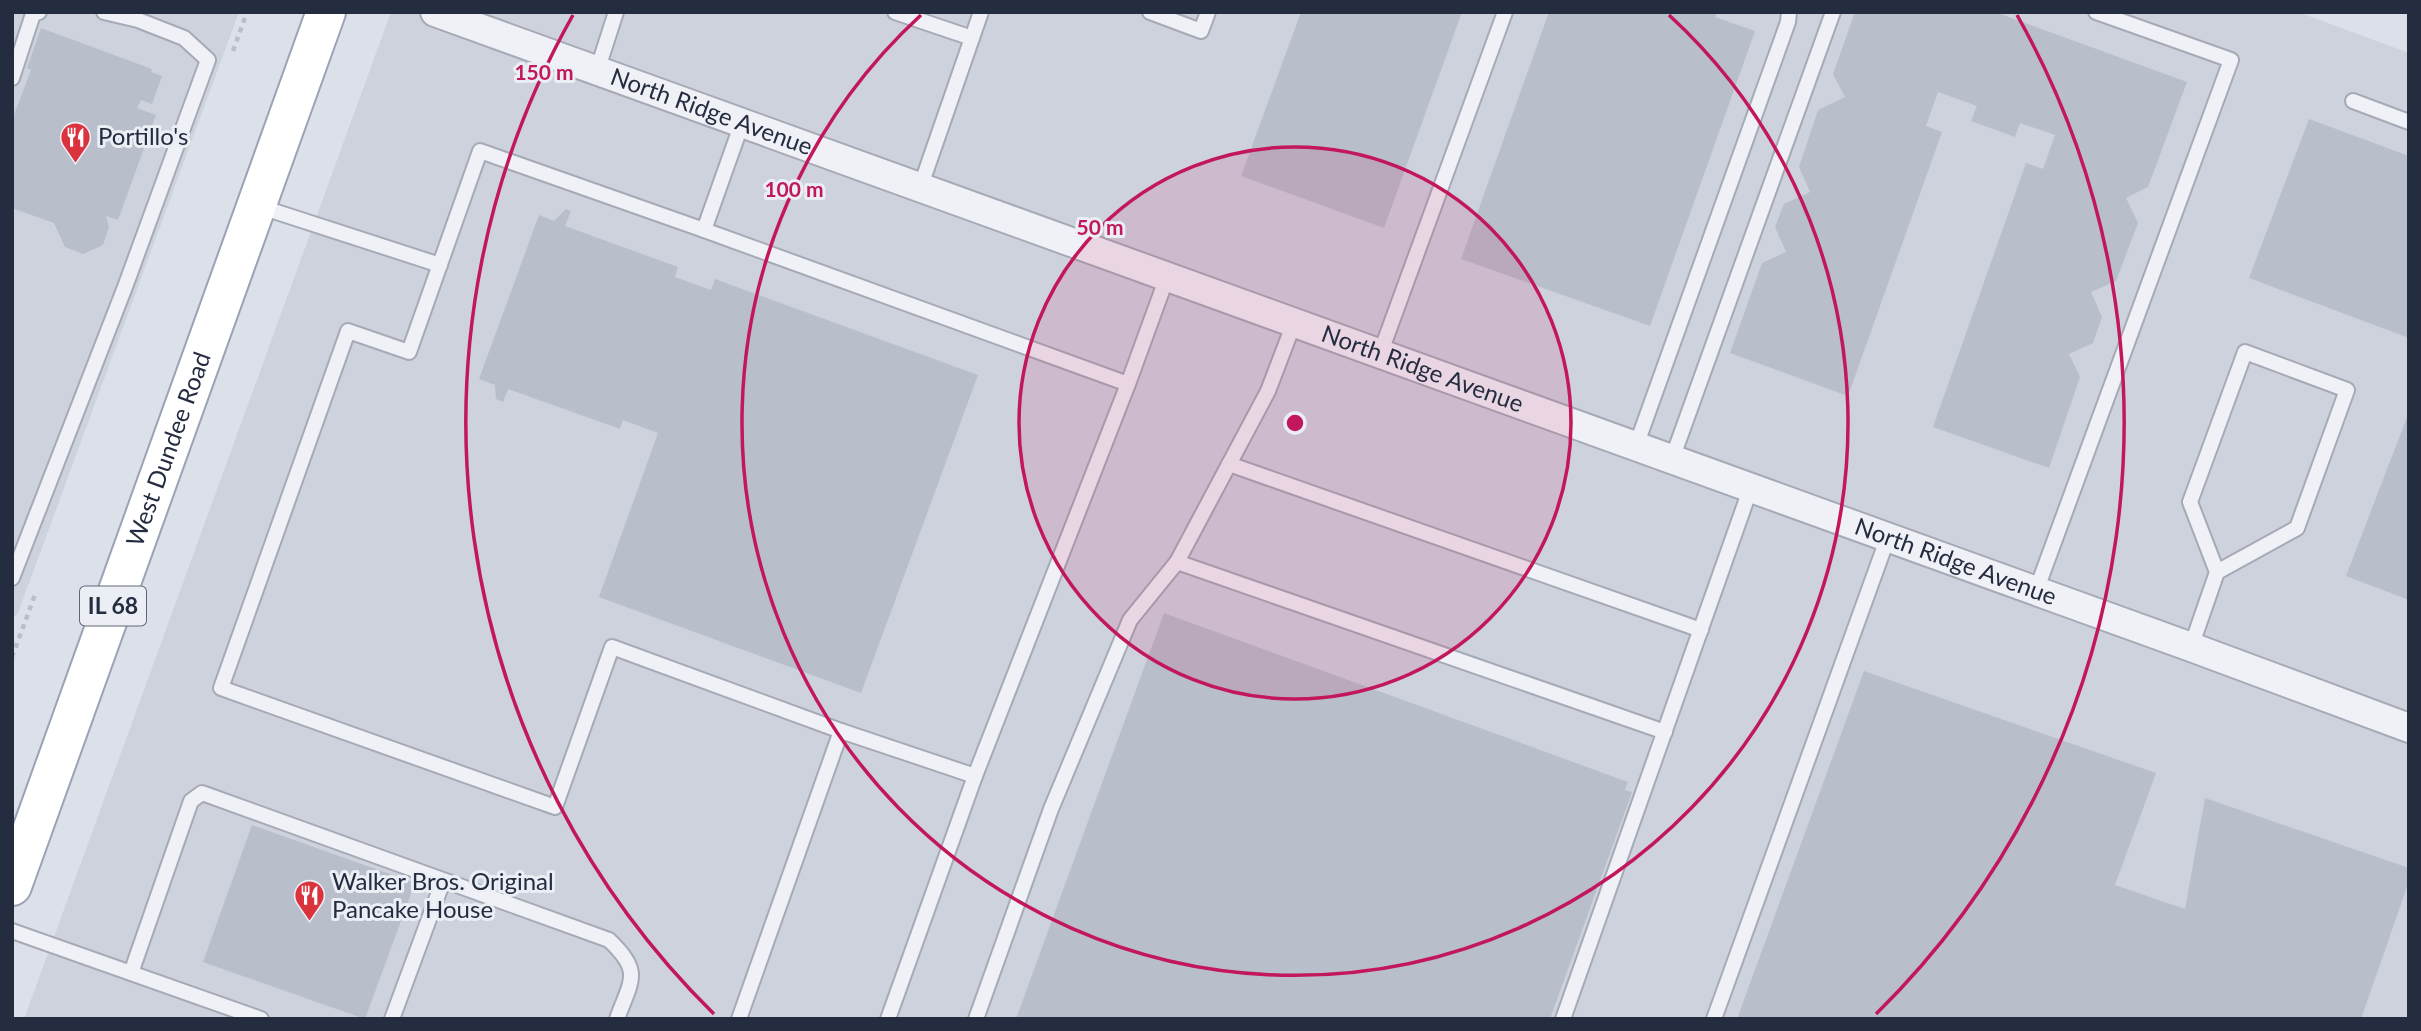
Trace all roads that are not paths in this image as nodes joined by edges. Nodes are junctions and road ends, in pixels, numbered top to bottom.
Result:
1 (39, 12) edge
2 (104, 12) edge
3 (326, 12) edge
4 (435, 12) edge
5 (616, 12) edge
6 (895, 12) edge
7 (981, 12) edge
8 (1150, 12) edge
9 (1208, 12) edge
10 (1505, 12) edge
11 (1789, 12) edge
12 (1833, 12) edge
13 (2096, 12) edge
14 (972, 38) junction
15 (597, 71) junction
16 (12, 78) edge
17 (2353, 101) dead end
18 (2409, 122) edge
19 (742, 123) junction
20 (920, 188) junction
21 (257, 206) junction
22 (704, 230) junction
23 (440, 265) junction
24 (1167, 277) junction
25 (1294, 323) junction
26 (1380, 354) junction
27 (1128, 384) junction
28 (1636, 446) junction
29 (1672, 459) junction
30 (1229, 464) junction
31 (1751, 488) junction
32 (1888, 537) junction
33 (1177, 562) junction
34 (2217, 572) junction
35 (12, 578) edge
36 (2036, 591) junction
37 (1700, 630) junction
38 (2191, 647) junction
39 (2409, 728) edge
40 (841, 731) junction
41 (1665, 732) junction
42 (975, 776) junction
43 (443, 881) junction
44 (12, 886) edge
45 (12, 931) edge
46 (131, 973) junction
47 (261, 1019) edge
48 (392, 1019) edge
49 (617, 1019) edge
50 (739, 1019) edge
51 (888, 1019) edge
52 (976, 1019) edge
53 (1563, 1019) edge
54 (1714, 1019) edge

1 - 16 lane
2 - 35 lane
3 - 21 main road, West Dundee Road / IL 68
4 - 15 street, North Ridge Avenue
5 - 15 lane
6 - 14 lane
7 - 14 lane
8 - 9 lane
10 - 26 lane
11 - 28 lane
12 - 29 lane
13 - 36 lane
14 - 20 lane
15 - 19 street, North Ridge Avenue
17 - 18 lane
19 - 20 street, North Ridge Avenue
19 - 22 lane
20 - 24 street, North Ridge Avenue
21 - 23 lane
21 - 44 main road, West Dundee Road / IL 68
22 - 23 lane
22 - 27 lane
23 - 40 lane
24 - 25 street, North Ridge Avenue
24 - 27 lane
25 - 26 street, North Ridge Avenue
25 - 30 lane
26 - 28 street, North Ridge Avenue
27 - 42 lane
28 - 29 street, North Ridge Avenue
29 - 31 street, North Ridge Avenue
30 - 33 lane
30 - 37 lane
31 - 32 street, North Ridge Avenue
31 - 37 lane
32 - 36 street, North Ridge Avenue
32 - 54 lane
33 - 41 lane
33 - 52 lane
34 - 34 lane
34 - 38 lane
36 - 38 street, North Ridge Avenue
37 - 41 lane
38 - 39 street, North Ridge Avenue
40 - 42 lane
40 - 50 lane
41 - 53 lane
42 - 51 lane
43 - 46 lane
43 - 48 lane
43 - 49 lane
45 - 46 lane
46 - 47 lane

